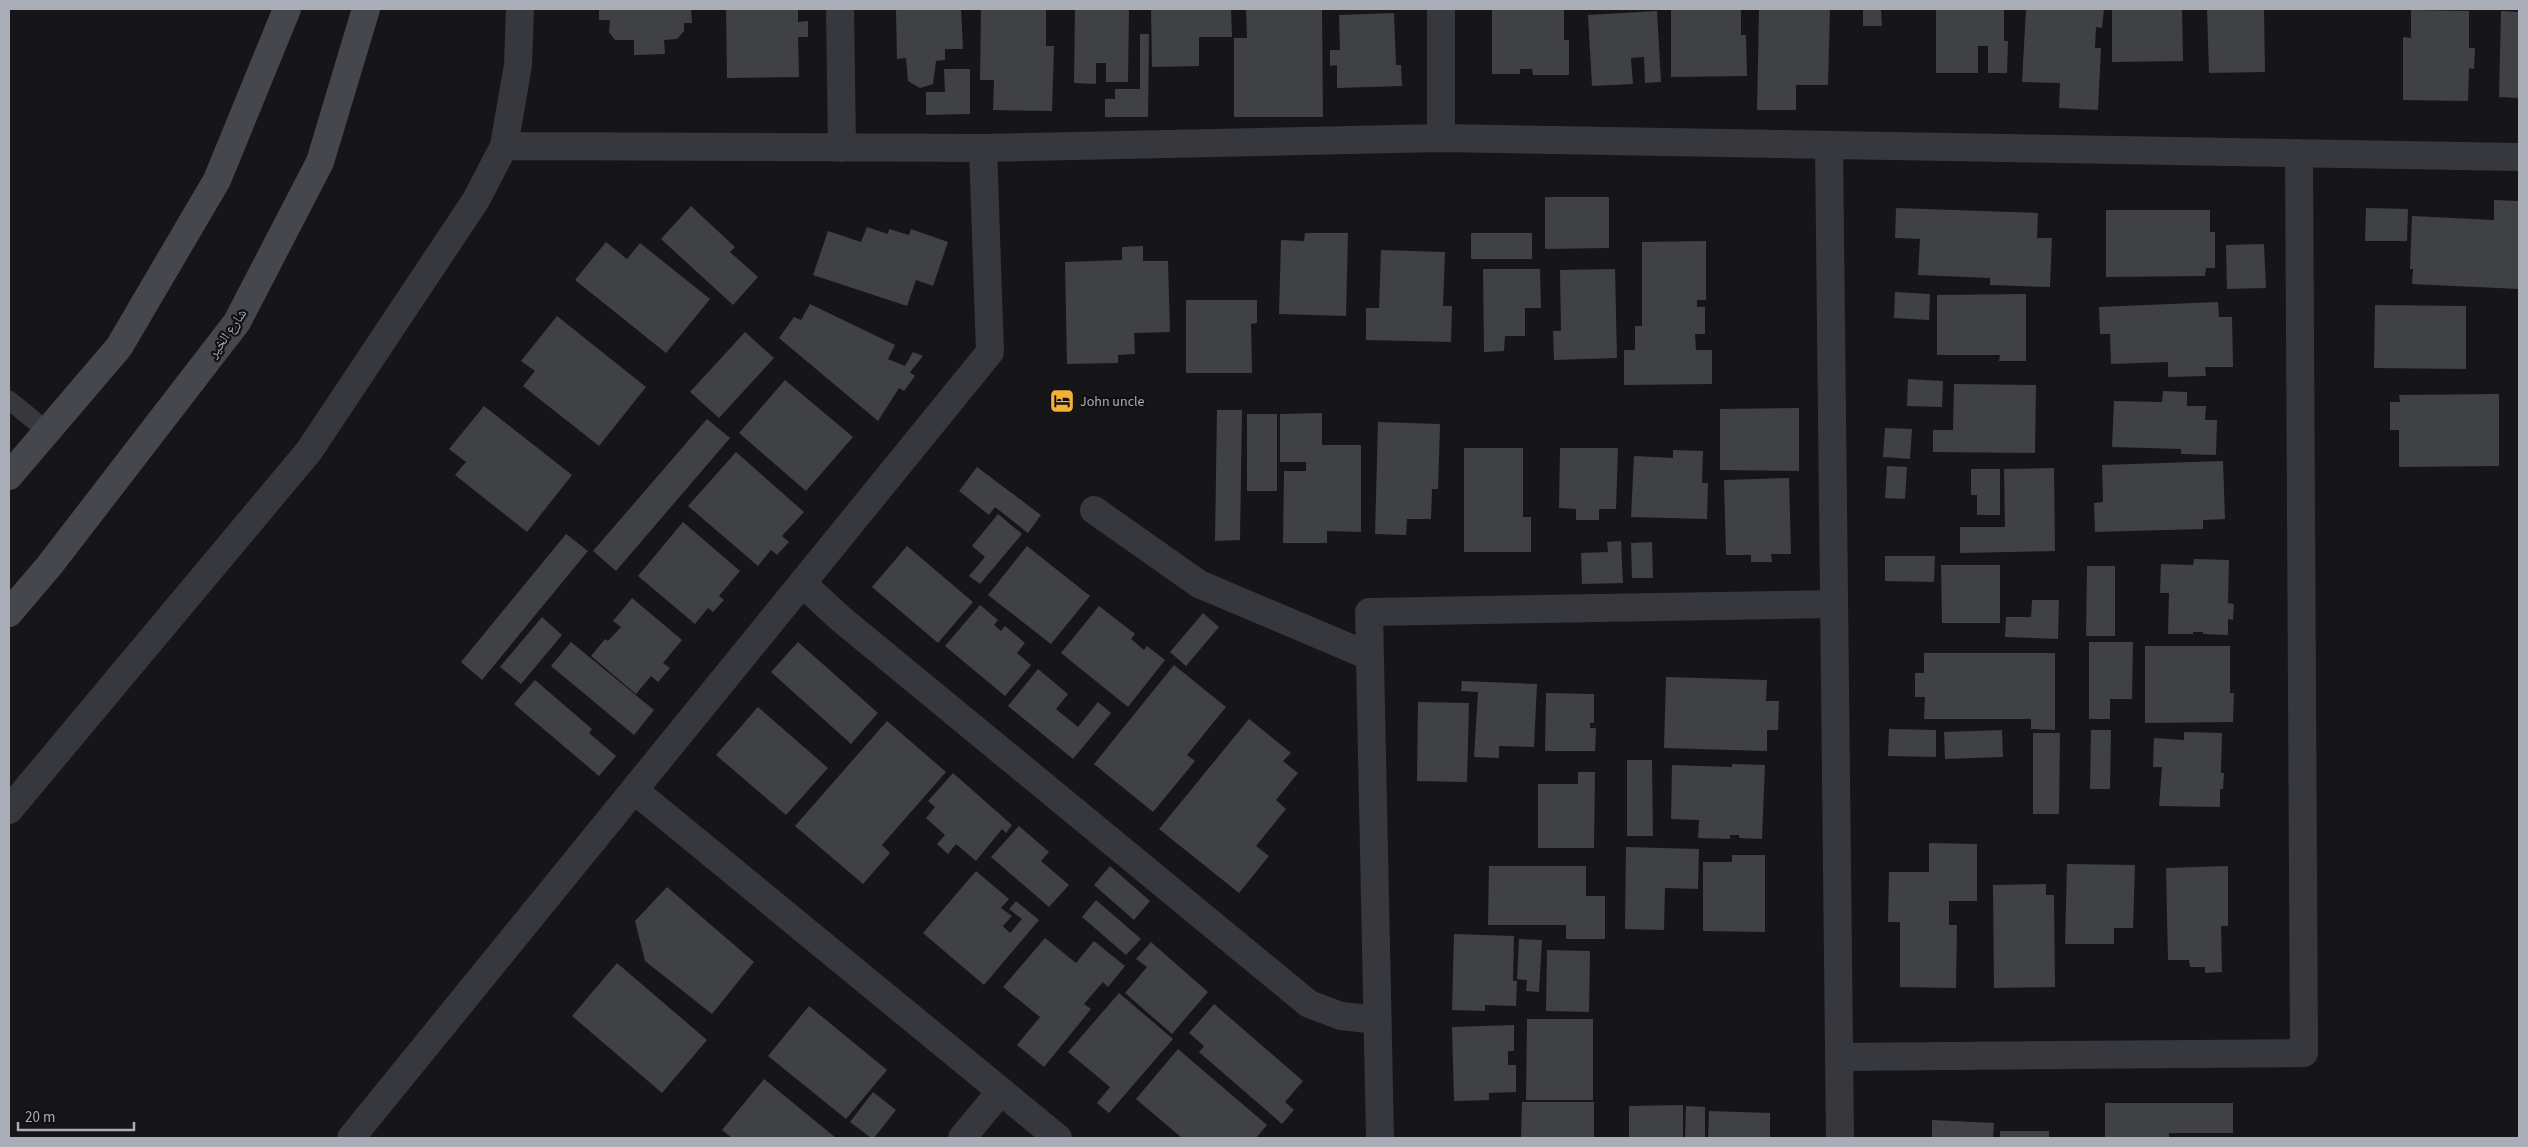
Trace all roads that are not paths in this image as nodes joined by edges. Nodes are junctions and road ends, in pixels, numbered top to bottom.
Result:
1 (287, 9) edge
2 (366, 9) edge
3 (520, 9) edge
4 (840, 9) edge
5 (1441, 9) edge
6 (1441, 138) junction
7 (1829, 145) junction
8 (504, 146) junction
9 (842, 148) junction
10 (983, 148) junction
11 (2299, 154) junction
12 (2519, 157) edge
13 (9, 400) edge
14 (47, 431) junction
15 (9, 476) edge
16 (1094, 510) dead end
17 (802, 584) junction
18 (1834, 604) junction
19 (9, 613) edge
20 (1370, 656) junction
21 (634, 790) junction
22 (9, 810) edge
23 (1377, 1020) junction
24 (1839, 1057) junction
25 (1001, 1092) junction
26 (351, 1138) edge
27 (962, 1138) edge
28 (1058, 1138) edge
29 (1380, 1138) edge
30 (1840, 1138) edge

1 - 14 main road
2 - 19 main road, شارع الخير
3 - 8 street
4 - 9 street
5 - 6 street
6 - 7 street
6 - 10 street
7 - 11 street
7 - 18 street
8 - 9 street
8 - 22 street
9 - 10 street
10 - 17 street
11 - 12 street
11 - 24 street
13 - 14 lane
14 - 15 main road
16 - 20 street
17 - 21 street
17 - 23 street
18 - 20 street
18 - 24 street
20 - 23 street
21 - 25 street
21 - 26 street
23 - 29 street
24 - 30 street
25 - 27 street
25 - 28 street

